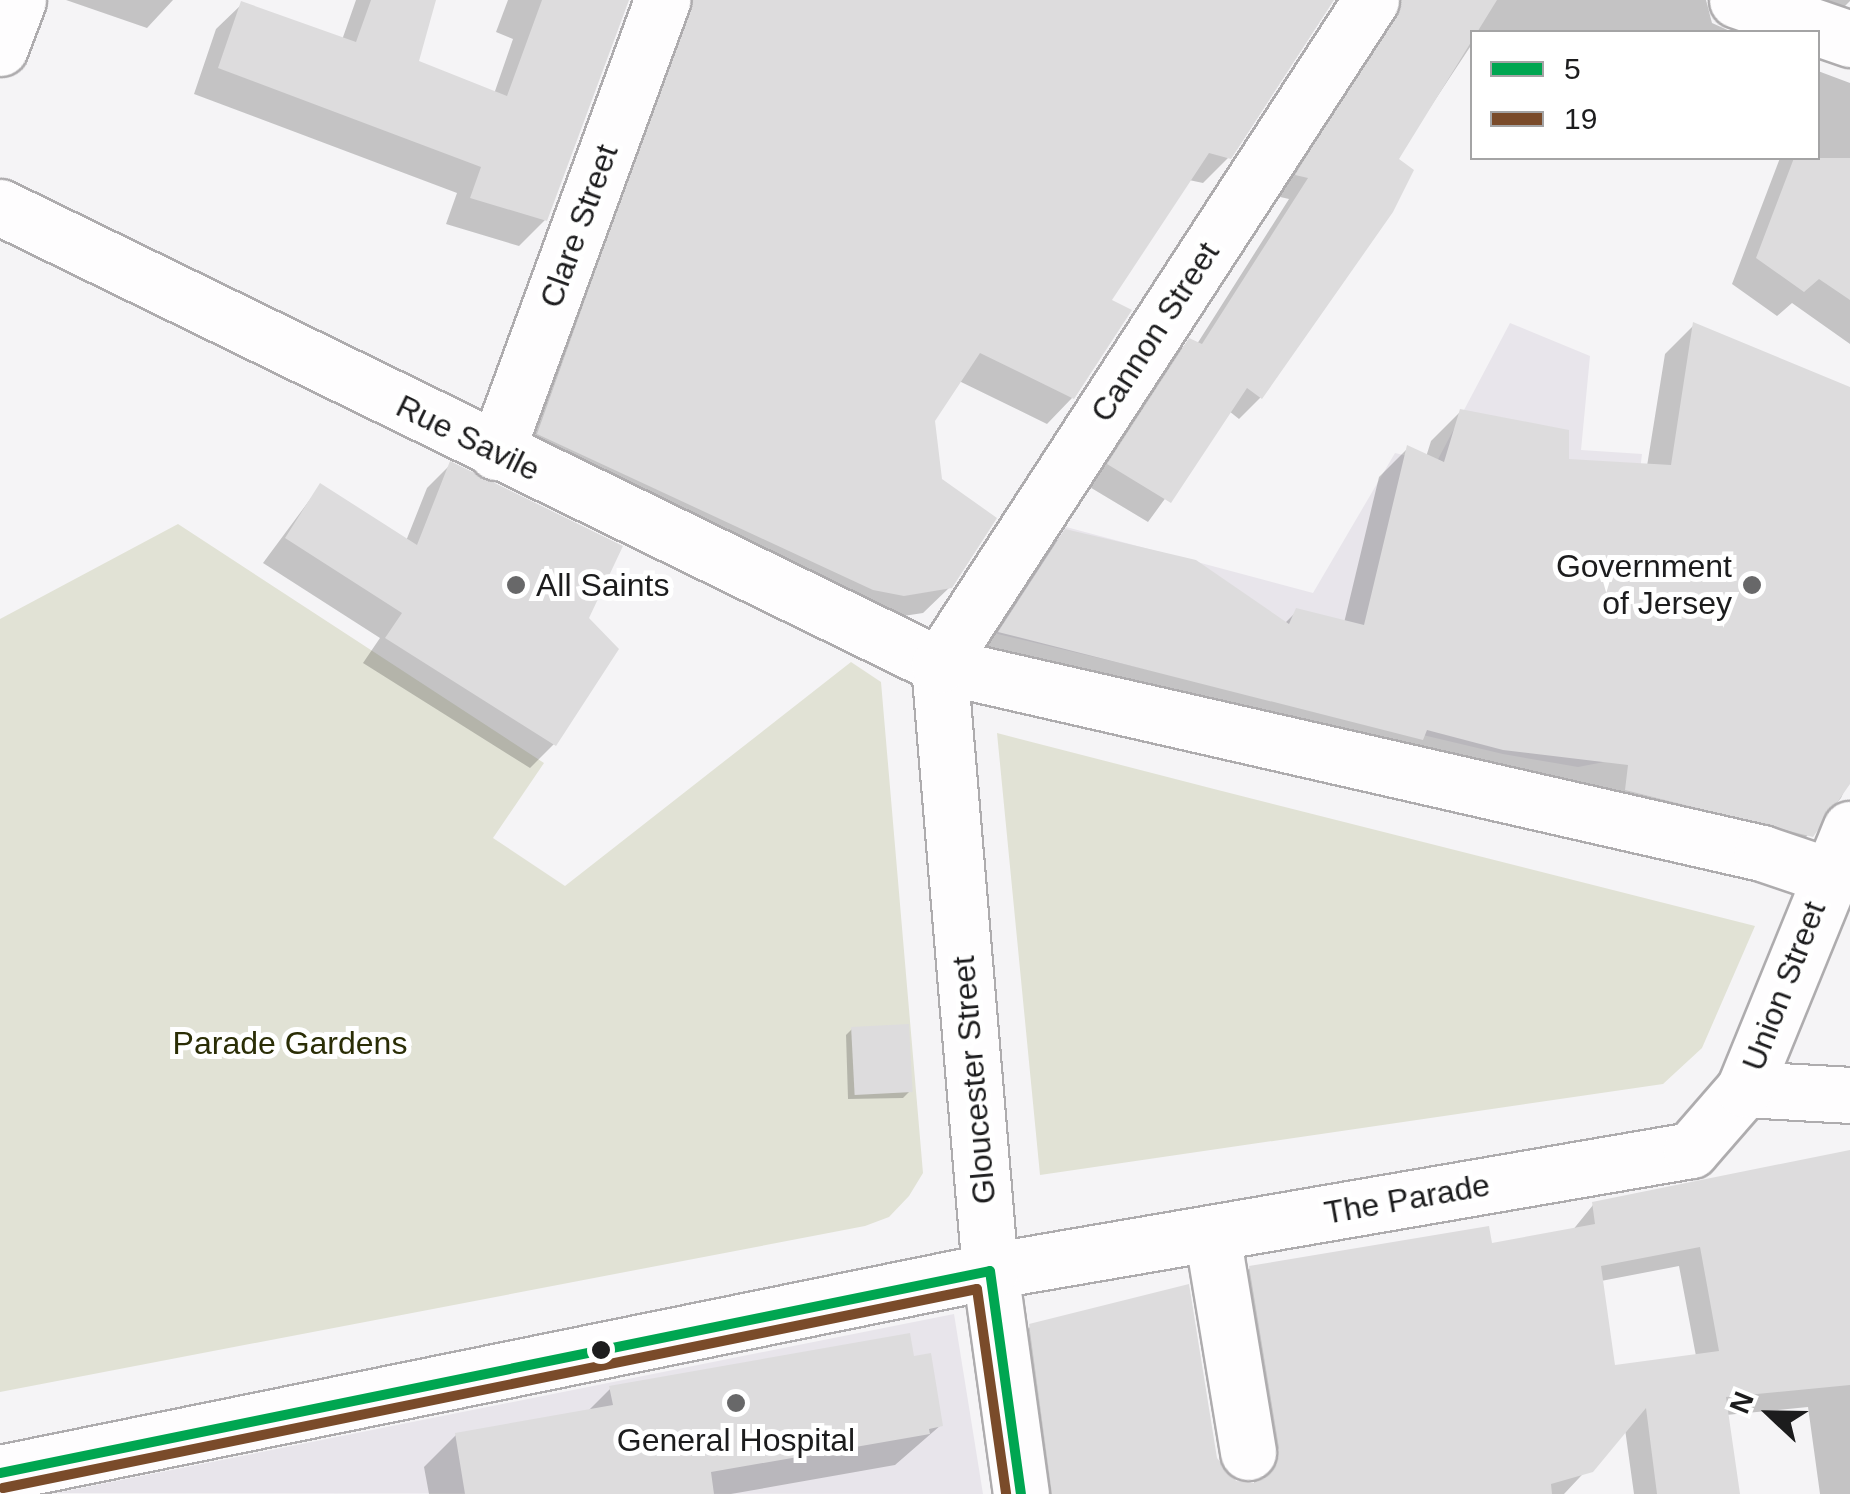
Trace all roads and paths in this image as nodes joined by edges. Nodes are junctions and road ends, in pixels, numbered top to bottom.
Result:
1 (18, 0) edge
2 (662, 0) edge
3 (1371, 0) edge
4 (1738, 0) edge
5 (1850, 39) edge
6 (0, 48) edge
7 (0, 207) edge
8 (496, 452) junction
9 (939, 665) junction
10 (1838, 852) edge
11 (1744, 1090) junction
12 (1850, 1096) edge
13 (1212, 1234) junction
14 (990, 1271) junction
15 (1248, 1452) dead end
16 (0, 1473) edge
17 (1021, 1494) edge

1 - 6 main road
2 - 8 main road, Clare Street
3 - 9 main road, Cannon Street
4 - 5 main road
7 - 8 main road, Rue Savile
8 - 9 main road, Rue Savile
9 - 10 main road
9 - 14 main road, Gloucester Street
10 - 11 main road, Union Street
11 - 12 main road
11 - 13 main road, The Parade
13 - 14 main road, The Parade
13 - 15 main road
14 - 16 main road, The Parade
14 - 17 main road, Gloucester Street

